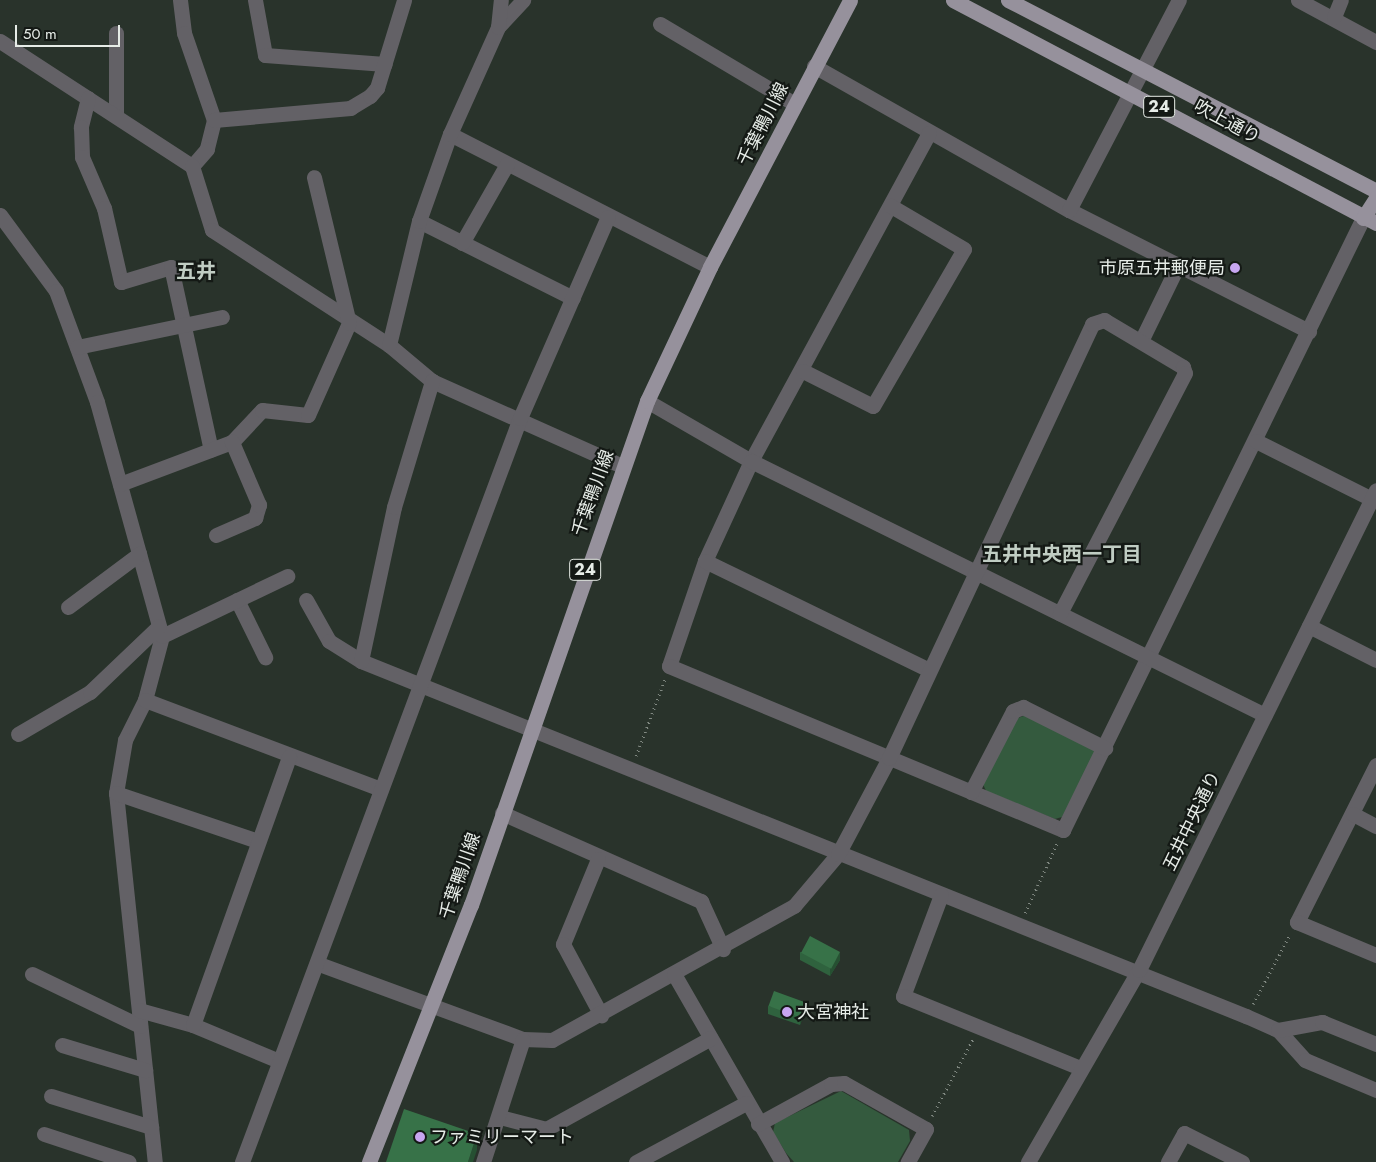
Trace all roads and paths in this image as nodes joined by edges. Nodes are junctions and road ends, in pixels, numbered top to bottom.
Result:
1 (180, 0) edge
2 (255, 0) edge
3 (404, 0) edge
4 (501, 0) edge
5 (523, 0) edge
6 (850, 0) edge
7 (954, 0) edge
8 (1008, 0) edge
9 (1179, 0) edge
10 (1298, 0) edge
11 (1341, 0) edge
12 (1334, 16) junction
13 (660, 24) dead end
14 (498, 26) junction
15 (116, 34) dead end
16 (0, 41) edge
17 (1376, 42) edge
18 (385, 64) junction
19 (814, 66) junction
20 (1144, 72) junction
21 (1132, 92) junction
22 (88, 98) junction
23 (795, 104) junction
24 (116, 116) junction
25 (214, 120) junction
26 (929, 133) junction
27 (450, 134) junction
28 (507, 164) junction
29 (192, 166) junction
30 (314, 177) dead end
31 (1376, 191) edge
32 (1376, 198) edge
33 (891, 206) junction
34 (1069, 210) junction
35 (0, 215) edge
36 (608, 217) junction
37 (1370, 220) edge
38 (419, 221) junction
39 (462, 243) junction
40 (1178, 265) junction
41 (710, 267) junction
42 (573, 298) junction
43 (222, 317) dead end
44 (349, 323) junction
45 (185, 325) junction
46 (1309, 331) junction
47 (1141, 341) junction
48 (389, 344) junction
49 (77, 347) junction
50 (803, 371) junction
51 (432, 381) junction
52 (647, 401) junction
53 (520, 418) junction
54 (1256, 441) junction
55 (232, 442) junction
56 (211, 450) junction
57 (751, 461) junction
58 (622, 466) junction
59 (120, 484) junction
60 (1374, 494) edge
61 (216, 536) dead end
62 (139, 554) junction
63 (705, 561) junction
64 (974, 570) junction
65 (286, 576) dead end
66 (237, 600) junction
67 (306, 600) dead end
68 (68, 608) dead end
69 (1060, 613) junction
70 (1309, 626) junction
71 (161, 631) junction
72 (265, 657) dead end
73 (1149, 660) junction
74 (1376, 660) edge
75 (361, 661) junction
76 (670, 666) junction
77 (927, 669) junction
78 (420, 685) junction
79 (145, 700) junction
80 (1265, 715) junction
81 (530, 728) junction
82 (18, 734) dead end
83 (1105, 748) junction
84 (289, 757) junction
85 (889, 758) junction
86 (1376, 766) edge
87 (631, 768) junction
88 (381, 789) junction
89 (971, 792) junction
90 (116, 793) junction
91 (502, 813) junction
92 (1352, 814) junction
93 (1376, 826) edge
94 (1063, 830) junction
95 (258, 840) junction
96 (838, 854) junction
97 (598, 859) junction
98 (941, 895) junction
99 (1297, 922) junction
100 (1019, 927) junction
101 (723, 948) junction
102 (1376, 955) edge
103 (319, 964) junction
104 (1139, 970) junction
105 (32, 974) dead end
106 (674, 974) junction
107 (433, 1006) junction
108 (139, 1010) junction
109 (601, 1015) junction
110 (1246, 1016) junction
111 (193, 1025) junction
112 (140, 1026) junction
113 (979, 1027) junction
114 (1278, 1030) junction
115 (711, 1038) junction
116 (523, 1039) junction
117 (1376, 1044) edge
118 (62, 1045) dead end
119 (279, 1061) junction
120 (1080, 1068) junction
121 (145, 1070) junction
122 (1376, 1090) edge
123 (51, 1096) dead end
124 (746, 1103) junction
125 (500, 1117) junction
126 (758, 1124) junction
127 (151, 1127) junction
128 (926, 1128) junction
129 (44, 1134) dead end
130 (776, 1160) edge
131 (129, 1162) edge
132 (155, 1162) edge
133 (242, 1162) edge
134 (369, 1162) edge
135 (483, 1162) edge
136 (636, 1162) edge
137 (908, 1162) edge
138 (1028, 1162) edge
139 (1168, 1162) edge
140 (1242, 1162) edge

1 - 25 street
2 - 18 street
3 - 18 street
4 - 14 street
5 - 14 street
6 - 19 main road, 千葉鴨川線 / 24
7 - 21 main road, 吹上通り / 24
8 - 20 main road, 吹上通り / 24
9 - 20 street
10 - 12 street
11 - 12 street
12 - 17 street
13 - 23 street
14 - 27 street
15 - 24 street
16 - 22 street
18 - 25 street
19 - 23 main road, 千葉鴨川線 / 24
19 - 26 street
20 - 21 street
20 - 31 main road, 吹上通り / 24
21 - 34 street
21 - 37 main road, 吹上通り / 24
22 - 24 street
22 - 45 street
23 - 41 main road, 千葉鴨川線 / 24
24 - 29 street
25 - 29 street
26 - 33 street
26 - 34 street
27 - 28 street
27 - 38 street
28 - 36 street
28 - 39 street
29 - 44 street
30 - 44 street
32 - 37 main road
33 - 50 street
33 - 50 street
34 - 40 street
35 - 49 street
36 - 41 street
36 - 42 street
37 - 46 street
38 - 39 street
38 - 48 street
39 - 42 street
40 - 46 street
40 - 47 street
41 - 52 main road, 千葉鴨川線 / 24
42 - 53 street
43 - 45 street
44 - 48 street
44 - 55 street
45 - 49 street
45 - 56 street
46 - 54 street
47 - 64 street
47 - 69 street
48 - 51 street
49 - 59 street
50 - 57 street
51 - 53 street
51 - 75 street
52 - 57 street
52 - 58 main road, 千葉鴨川線 / 24
53 - 58 street
53 - 78 street
54 - 60 street
54 - 73 street
55 - 56 street
55 - 61 street
56 - 59 street
57 - 63 street
57 - 64 street
58 - 81 main road, 千葉鴨川線 / 24
59 - 62 street
60 - 70 street, 五井中央通り
62 - 68 street
62 - 71 street
63 - 76 street
63 - 77 street
64 - 69 street
64 - 77 street
65 - 66 street
66 - 71 street
66 - 72 street
67 - 75 street
69 - 73 street
70 - 74 street
70 - 80 street, 五井中央通り
71 - 79 street
71 - 82 street
73 - 80 street
73 - 83 street
75 - 78 street
76 - 85 street
76 - 87 path
77 - 85 street
78 - 81 street
78 - 88 street
79 - 84 street
79 - 90 street
80 - 104 street, 五井中央通り
81 - 87 street
81 - 91 main road, 千葉鴨川線 / 24
83 - 89 street
83 - 94 street
84 - 88 street
84 - 95 street
85 - 89 street
85 - 96 street
86 - 92 street
87 - 96 street
88 - 103 street
89 - 94 street
90 - 95 street
90 - 108 street
91 - 97 street
91 - 107 main road, 千葉鴨川線 / 24
92 - 93 street
92 - 99 street
94 - 100 path
95 - 111 street
96 - 98 street
96 - 101 street
97 - 101 street
97 - 109 street
98 - 100 street
98 - 113 street
99 - 102 street
99 - 110 path
100 - 104 street
101 - 106 street
103 - 107 street
103 - 119 street
104 - 110 street
104 - 120 street, 五井中央通り
105 - 112 street
106 - 109 street
106 - 115 street
107 - 116 street
107 - 134 main road, 千葉鴨川線 / 24
108 - 111 street
108 - 112 street
109 - 116 street
110 - 114 street
111 - 119 street
112 - 121 street
113 - 120 street
113 - 128 path
114 - 117 street
114 - 122 street
115 - 124 street
115 - 125 street
116 - 125 street
118 - 121 street
119 - 133 street
120 - 138 street, 五井中央通り
121 - 127 street
123 - 127 street
124 - 126 street
124 - 136 street
125 - 135 street
126 - 128 street
126 - 130 street
127 - 132 street
128 - 137 street
129 - 131 street
139 - 140 street

